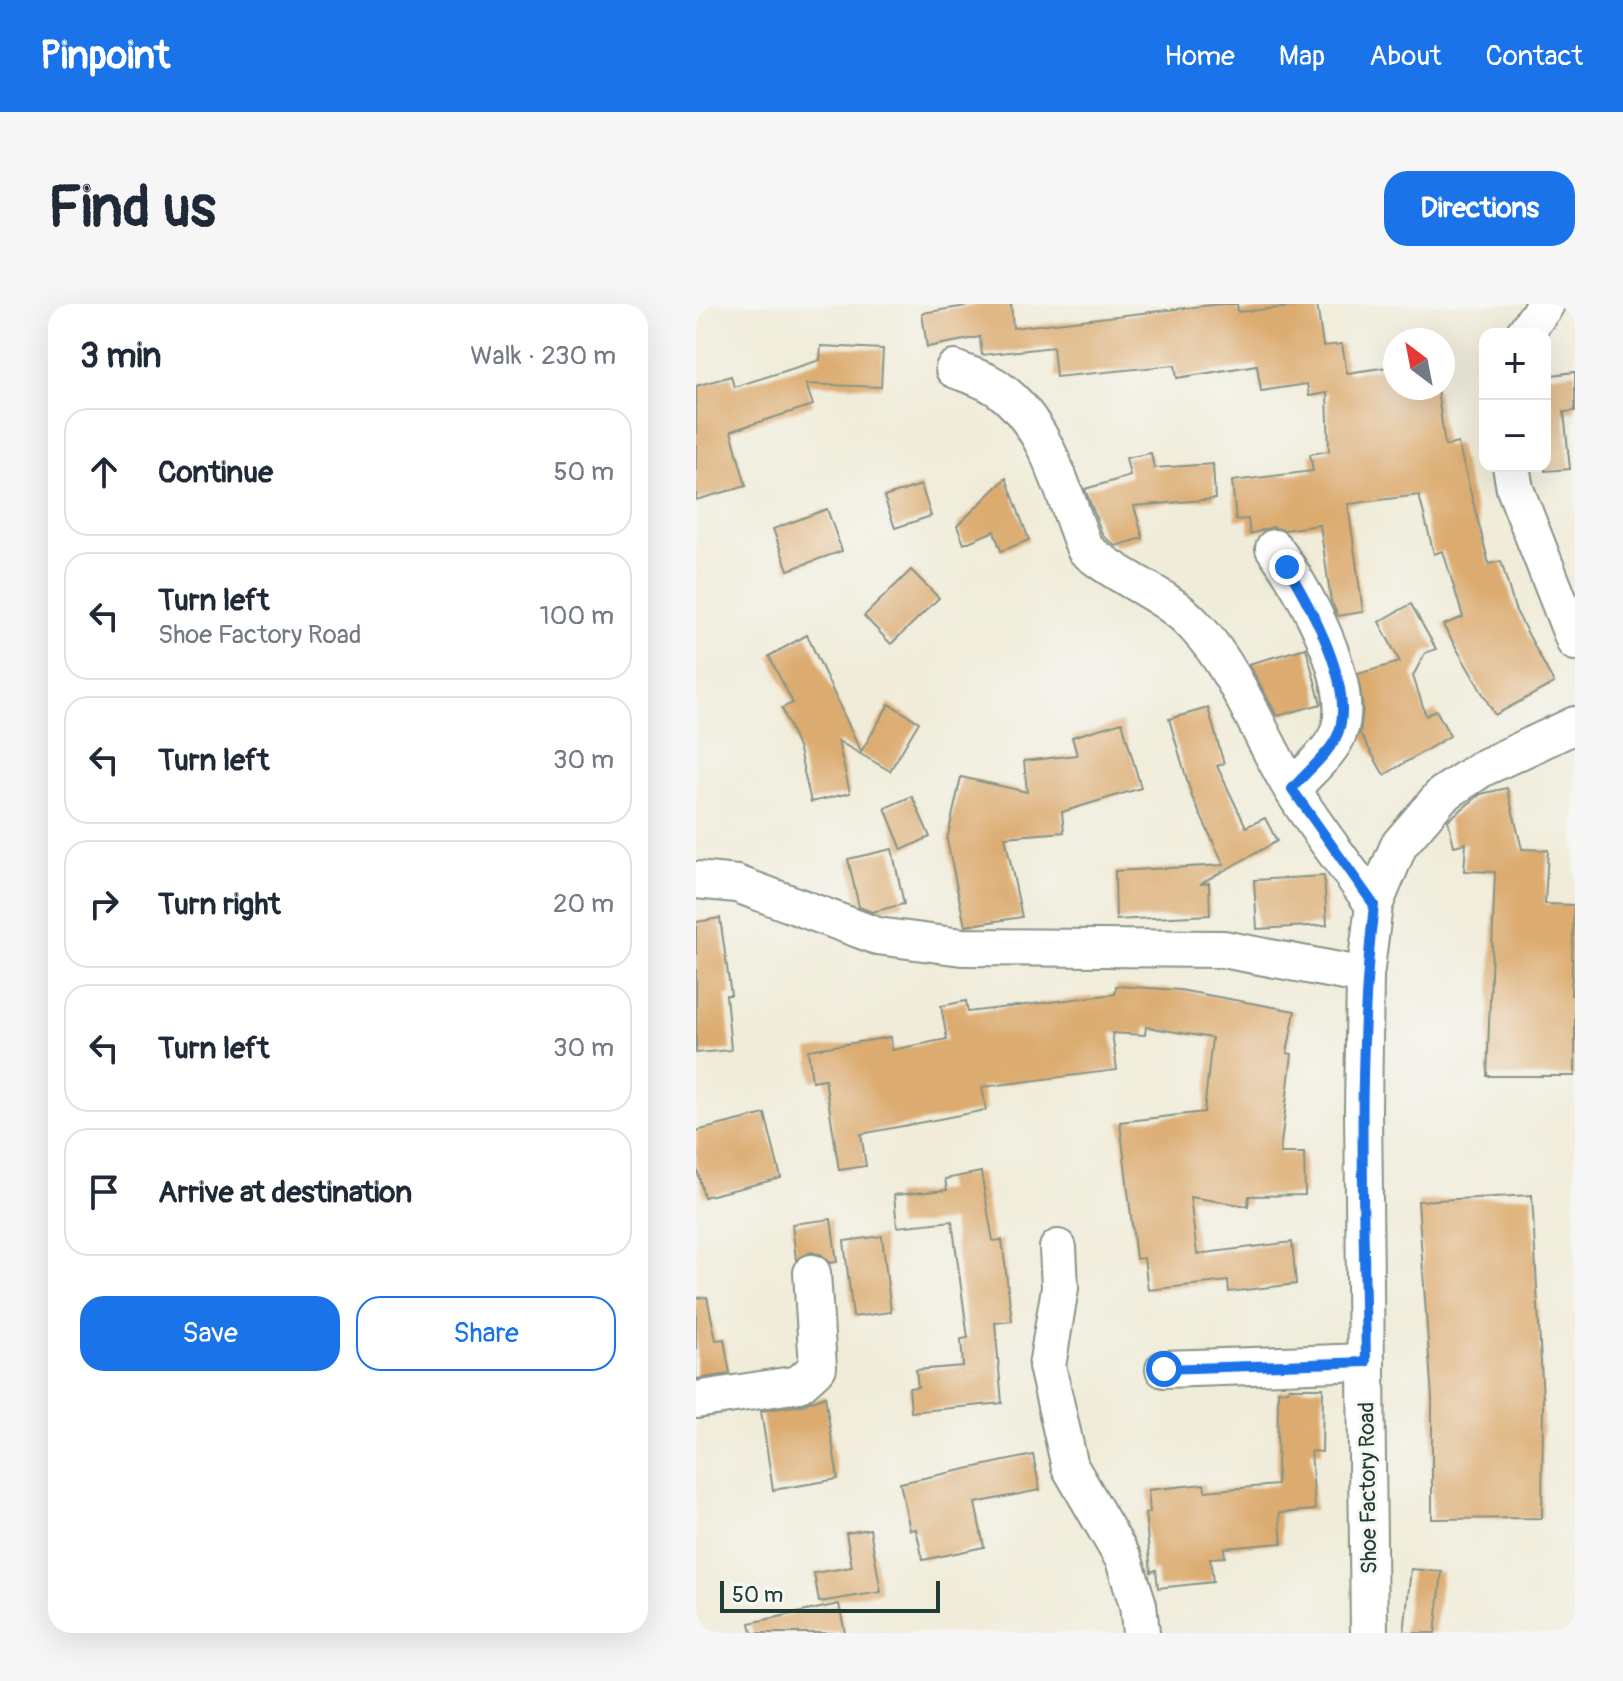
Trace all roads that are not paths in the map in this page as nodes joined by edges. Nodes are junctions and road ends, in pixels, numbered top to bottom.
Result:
1 (1546, 304) edge
2 (1528, 328) edge
3 (954, 369) dead end
4 (1512, 472) edge
5 (1274, 548) dead end
6 (1575, 642) edge
7 (1575, 725) edge
8 (1292, 789) junction
9 (696, 880) edge
10 (1374, 905) junction
11 (1365, 976) junction
12 (1058, 1248) dead end
13 (812, 1273) dead end
14 (1366, 1362) junction
15 (1164, 1369) dead end
16 (696, 1400) edge
17 (1141, 1633) edge
18 (1369, 1633) edge

1 - 2 street
3 - 8 street
4 - 6 street
5 - 8 street
7 - 10 street, Shoe Factory Road
8 - 10 street
9 - 11 street
10 - 11 street, Shoe Factory Road
11 - 14 street, Shoe Factory Road
12 - 17 street
13 - 16 street
14 - 15 street
14 - 18 street, Shoe Factory Road

